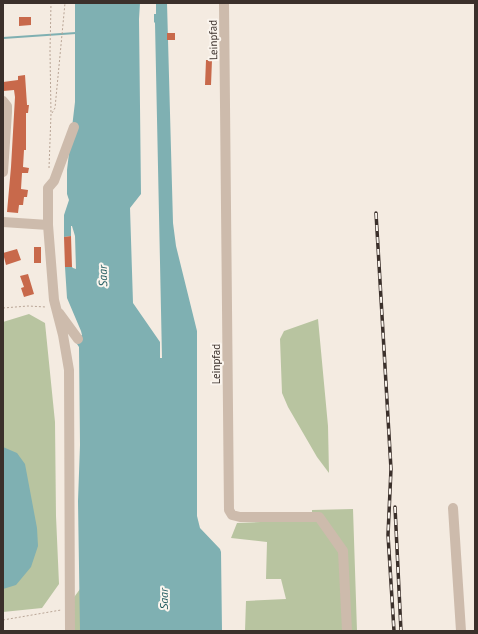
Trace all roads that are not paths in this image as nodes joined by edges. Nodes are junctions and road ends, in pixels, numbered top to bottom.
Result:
1 (224, 3) edge
2 (3, 101) edge
3 (74, 127) dead end
4 (3, 172) edge
5 (3, 222) edge
6 (48, 225) junction
7 (55, 307) junction
8 (78, 338) dead end
9 (453, 508) dead end
10 (70, 631) edge
11 (347, 631) edge
12 (461, 631) edge

1 - 11 street, Leinpfad
2 - 4 street
3 - 6 street
5 - 6 street
6 - 7 street
7 - 8 street
7 - 10 street
9 - 12 street

